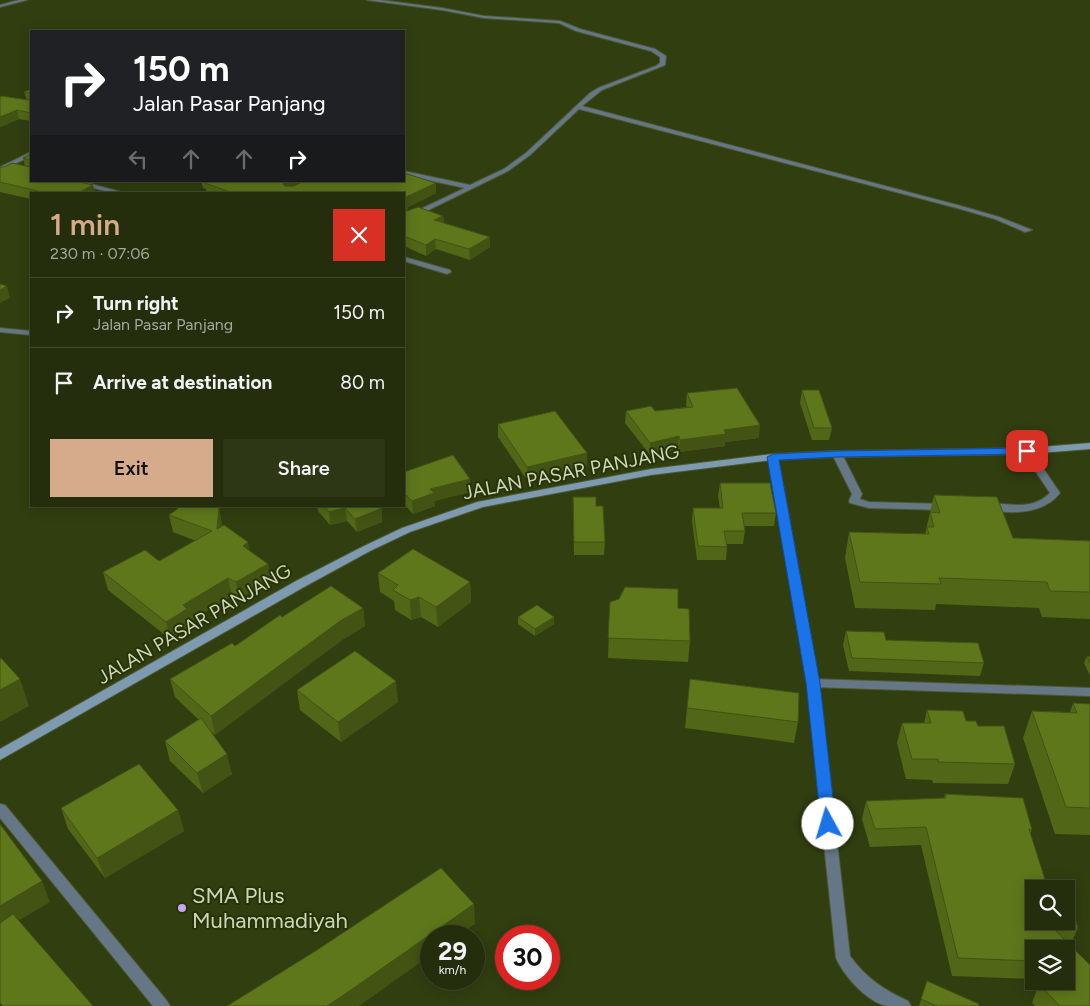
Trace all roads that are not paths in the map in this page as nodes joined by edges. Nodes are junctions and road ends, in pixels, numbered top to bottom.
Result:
1 (25, 0) edge
2 (369, 0) edge
3 (0, 6) edge
4 (578, 107) junction
5 (30, 154) edge
6 (2, 167) edge
7 (14, 169) edge
8 (405, 172) edge
9 (74, 182) edge
10 (472, 187) junction
11 (117, 192) edge
12 (405, 220) edge
13 (1028, 230) dead end
14 (405, 259) edge
15 (448, 272) dead end
16 (0, 330) edge
17 (30, 333) edge
18 (1090, 446) edge
19 (1027, 451) junction
20 (837, 454) junction
21 (773, 457) junction
22 (955, 507) edge
23 (984, 507) edge
24 (813, 683) junction
25 (1090, 692) edge
26 (0, 755) edge
27 (0, 809) edge
28 (162, 1006) edge
29 (903, 1006) edge

1 - 3 street
2 - 4 street
4 - 10 street
4 - 13 street
5 - 6 street
6 - 7 street
8 - 10 street
9 - 11 street
10 - 12 street
14 - 15 street
16 - 17 street
18 - 19 main road, JALAN PASAR PANJANG
19 - 20 main road, JALAN PASAR PANJANG
19 - 23 street
20 - 21 main road, JALAN PASAR PANJANG
20 - 22 street
21 - 24 street
21 - 26 main road, JALAN PASAR PANJANG
24 - 25 street
24 - 29 street
27 - 28 street

